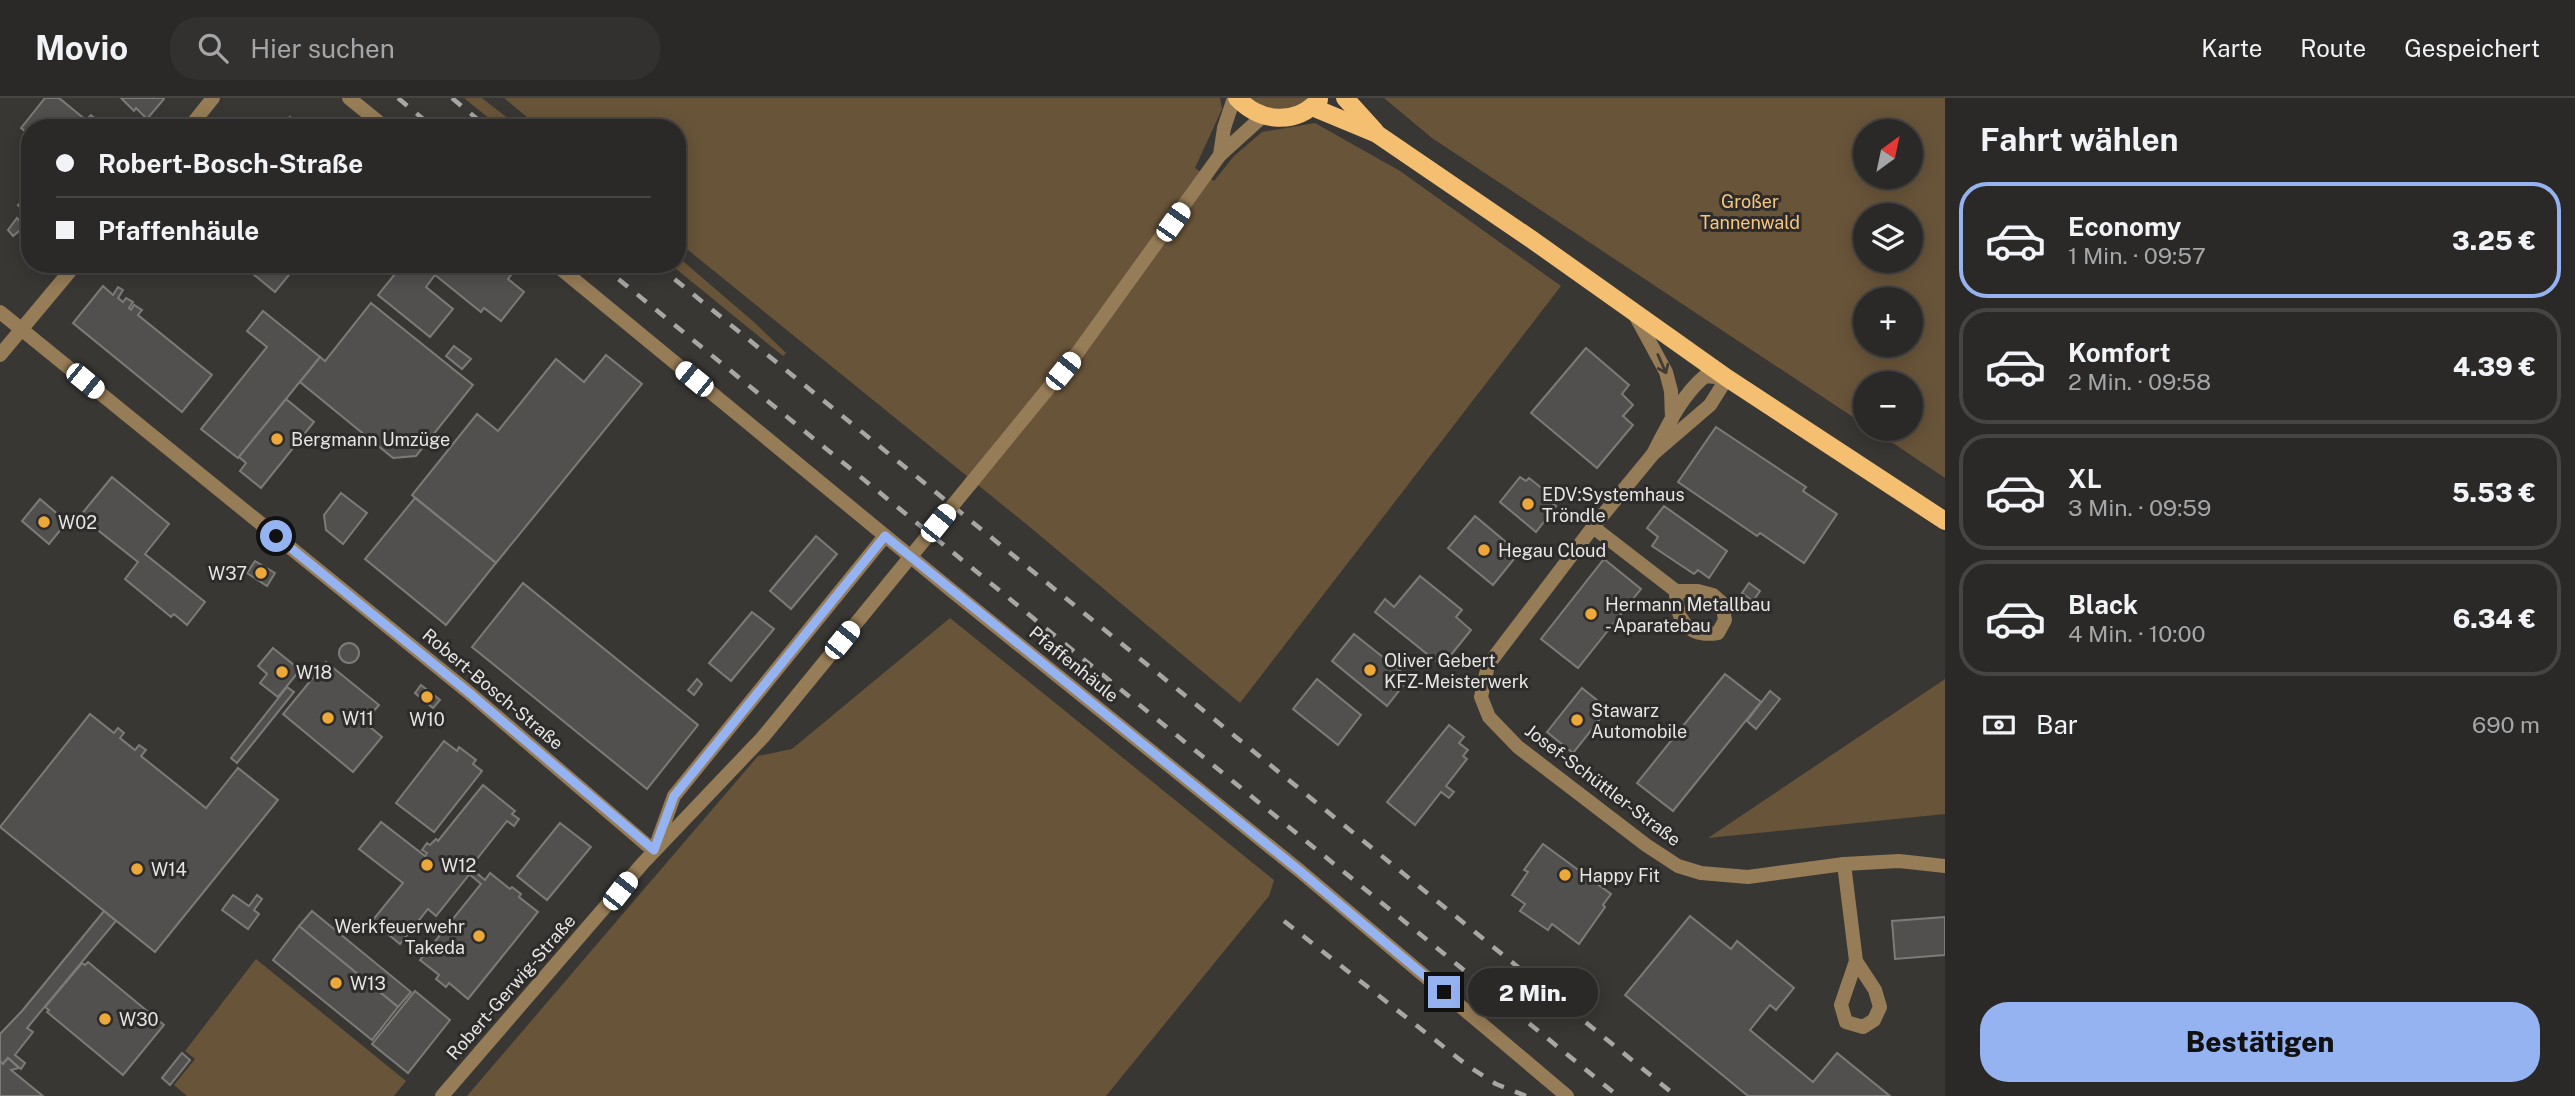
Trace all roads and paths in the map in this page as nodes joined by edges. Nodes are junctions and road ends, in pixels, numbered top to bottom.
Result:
1 (213, 98) edge
2 (349, 98) edge
3 (1236, 98) edge
4 (1345, 98) edge
5 (1316, 103) edge
6 (1263, 116) junction
7 (196, 119) edge
8 (375, 119) edge
9 (1377, 134) junction
10 (1220, 155) junction
11 (68, 273) edge
12 (566, 273) edge
13 (0, 312) edge
14 (1634, 314) junction
15 (21, 330) junction
16 (0, 355) edge
17 (1727, 378) junction
18 (1672, 419) junction
19 (1653, 454) junction
20 (1945, 521) edge
21 (1593, 527) junction
22 (885, 536) junction
23 (1676, 591) dead end
24 (654, 850) junction
25 (1844, 864) junction
26 (1945, 866) edge
27 (1856, 961) dead end
28 (442, 1096) edge
29 (1567, 1096) edge

1 - 7 street
2 - 8 street
3 - 6 main road
3 - 10 street, Robert-Gerwig-Straße
4 - 9 main road
5 - 6 main road
5 - 9 main road
6 - 10 street, Robert-Gerwig-Straße
9 - 14 main road
10 - 24 street, Robert-Gerwig-Straße, bridge
11 - 15 street
12 - 22 street, Pfaffenhäule
13 - 15 street, Robert-Bosch-Straße
14 - 17 main road
14 -> 18 street
15 - 16 street
15 - 24 street, Robert-Bosch-Straße
17 - 18 street, Josef-Schüttler-Straße
17 - 19 street, Josef-Schüttler-Straße
17 - 20 main road
18 - 19 street, Josef-Schüttler-Straße
19 - 21 street, Josef-Schüttler-Straße
21 - 23 street
21 - 25 street, Josef-Schüttler-Straße
22 - 24 street
22 - 29 street, Pfaffenhäule
24 - 28 street, Robert-Gerwig-Straße
25 - 26 street, Josef-Schüttler-Straße
25 - 27 street

